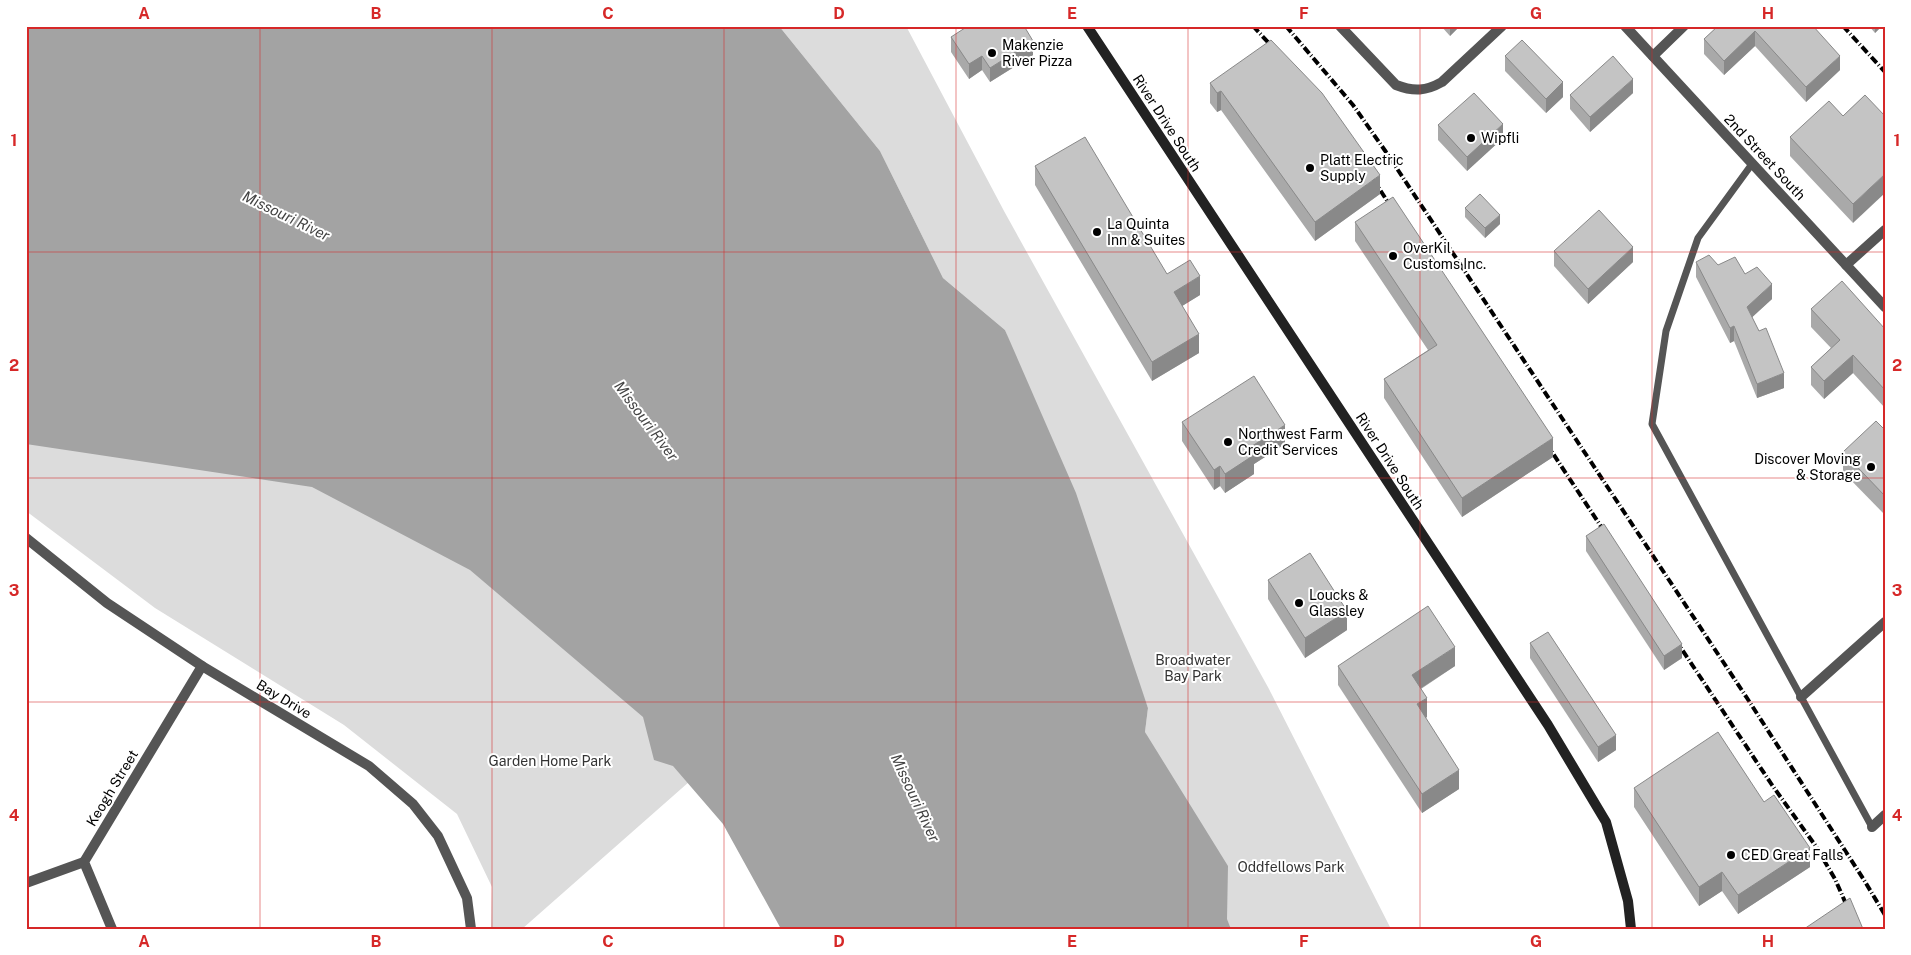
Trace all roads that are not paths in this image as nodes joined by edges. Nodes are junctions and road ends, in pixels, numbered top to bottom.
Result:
1 (1087, 26) edge
2 (1340, 26) edge
3 (1502, 26) edge
4 (1625, 26) edge
5 (1684, 26) edge
6 (1653, 56) junction
7 (1752, 164) junction
8 (1885, 230) edge
9 (1846, 265) junction
10 (1885, 307) edge
11 (26, 538) edge
12 (1885, 622) edge
13 (202, 666) junction
14 (1801, 697) junction
15 (1885, 815) edge
16 (1872, 827) joint
17 (84, 862) junction
18 (26, 883) edge
19 (112, 929) edge
20 (471, 929) edge
21 (1631, 929) edge

1 - 21 main road, River Drive South
2 - 3 street
4 - 6 street, 2nd Street South
5 - 6 street
6 - 7 street, 2nd Street South
7 - 9 street, 2nd Street South
7 - 14 lane
8 - 9 street
9 - 10 street, 2nd Street South
11 - 13 street, Bay Drive
12 - 14 street
13 - 17 street, Keogh Street
13 - 20 street, Bay Drive
14 - 16 lane
15 - 16 street
17 - 18 street
17 - 19 street

